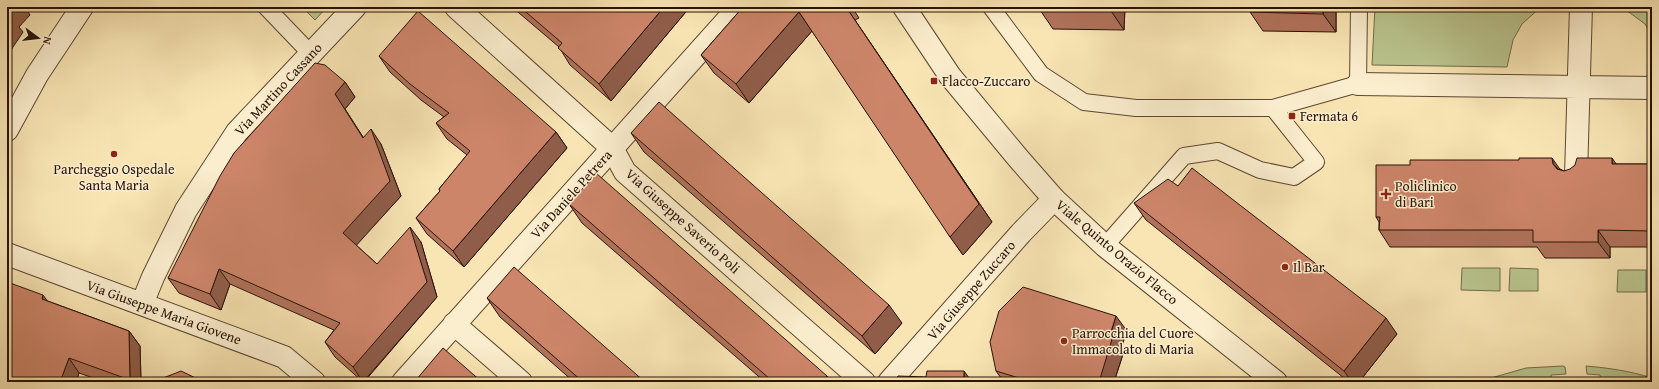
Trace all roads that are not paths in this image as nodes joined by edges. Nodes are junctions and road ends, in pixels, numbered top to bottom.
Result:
1 (82, 7) edge
2 (266, 7) edge
3 (355, 7) edge
4 (456, 7) edge
5 (738, 7) edge
6 (904, 7) edge
7 (991, 7) edge
8 (1359, 7) edge
9 (1581, 7) edge
10 (311, 54) junction
11 (1358, 84) junction
12 (1578, 87) junction
13 (1652, 88) edge
14 (1273, 108) junction
15 (7, 130) edge
16 (612, 148) junction
17 (1576, 175) edge
18 (1054, 199) junction
19 (1105, 246) junction
20 (7, 254) edge
21 (142, 304) junction
22 (454, 324) junction
23 (314, 382) edge
24 (403, 382) edge
25 (521, 382) edge
26 (864, 382) edge
27 (890, 382) edge
28 (1276, 382) edge

1 - 15 street
2 - 10 lane
3 - 10 street, Via Martino Cassano
4 - 16 street, Via Giuseppe Saverio Poli
5 - 16 street, Via Daniele Petrera
6 - 18 street, Viale Quinto Orazio Flacco
7 - 14 lane
8 - 11 lane
9 - 12 street
10 - 21 street, Via Martino Cassano
11 - 12 street
11 - 14 lane
12 - 13 street
12 - 17 street
14 - 19 lane
16 - 22 street, Via Daniele Petrera
16 - 26 street, Via Giuseppe Saverio Poli
18 - 19 street, Viale Quinto Orazio Flacco
18 - 27 street, Via Giuseppe Zuccaro
19 - 28 street, Viale Quinto Orazio Flacco
20 - 21 street, Via Giuseppe Maria Giovene
21 - 23 street, Via Giuseppe Maria Giovene
22 - 24 street, Via Daniele Petrera
22 - 25 street

